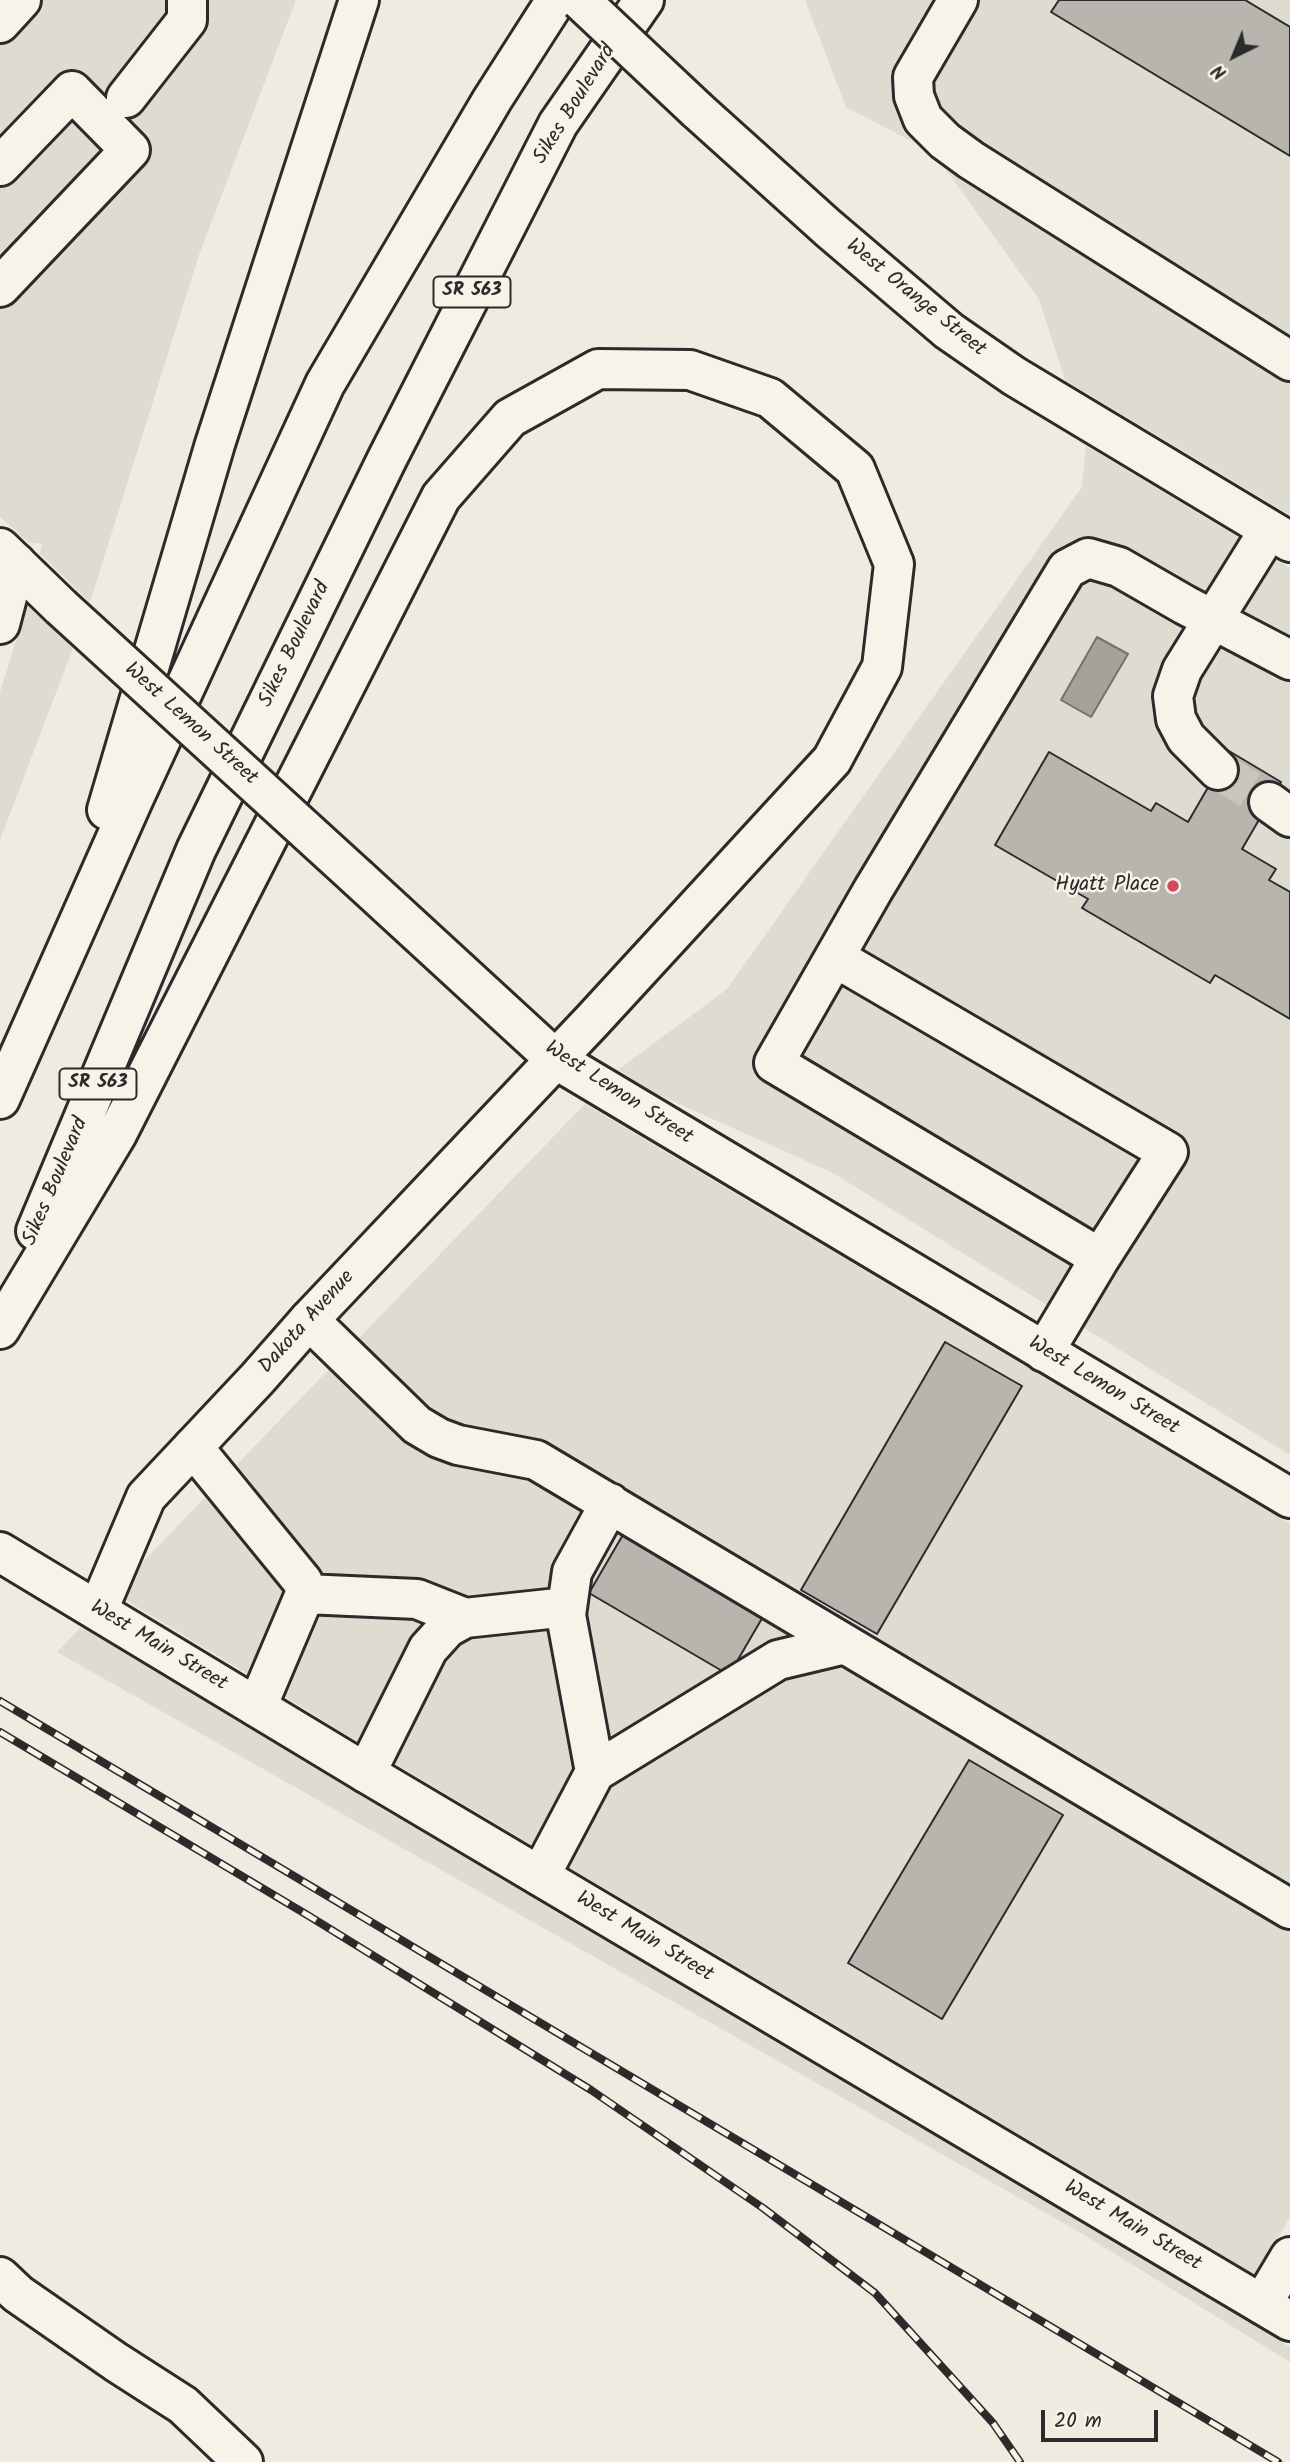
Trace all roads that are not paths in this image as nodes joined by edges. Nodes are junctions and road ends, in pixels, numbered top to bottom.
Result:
1 (21, 0) edge
2 (187, 0) edge
3 (359, 0) edge
4 (556, 0) edge
5 (580, 0) edge
6 (644, 0) edge
7 (958, 0) edge
8 (0, 23) edge
9 (126, 98) dead end
10 (0, 166) edge
11 (0, 287) edge
12 (1290, 361) edge
13 (1280, 536) edge
14 (8, 555) edge
15 (1214, 621) junction
16 (0, 624) edge
17 (1290, 660) edge
18 (1218, 770) tunnel mouth
19 (63, 956) junction
20 (836, 958) junction
21 (555, 1059) junction
22 (0, 1099) edge
23 (1100, 1258) junction
24 (0, 1317) edge
25 (309, 1320) junction
26 (0, 1329) edge
27 (1044, 1352) junction
28 (193, 1447) junction
29 (1290, 1498) edge
30 (610, 1503) junction
31 (8, 1557) edge
32 (305, 1594) junction
33 (567, 1607) junction
34 (98, 1610) junction
35 (464, 1618) junction
36 (845, 1644) junction
37 (257, 1707) junction
38 (595, 1772) junction
39 (366, 1773) junction
40 (540, 1876) junction
41 (1290, 1909) edge
42 (1290, 2258) edge
43 (0, 2277) edge
44 (1276, 2313) edge
45 (243, 2462) edge

1 - 8 main road
2 - 9 main road
3 - 19 main road
4 - 19 main road
5 - 13 main road, West Orange Street, bridge
6 - 24 main road, Sikes Boulevard / SR 563
7 - 12 main road
10 - 11 main road
13 - 15 main road
14 - 16 main road
14 - 21 main road, West Lemon Street, bridge
15 - 17 main road
15 - 18 main road
15 - 20 main road
19 - 22 main road
20 - 23 main road
20 - 23 main road
21 - 25 main road, Dakota Avenue
21 - 26 main road, Dakota Avenue
21 - 27 main road, West Lemon Street
23 - 27 main road
25 - 28 main road, Dakota Avenue
25 - 30 main road
27 - 29 main road, West Lemon Street
28 - 32 main road
28 - 34 main road, Dakota Avenue
30 - 33 main road
30 - 36 main road
31 - 34 main road, West Main Street
32 - 35 main road
32 - 37 main road
33 - 35 main road
33 - 38 main road
34 - 37 main road, West Main Street
35 - 39 main road
36 - 38 main road
36 - 41 main road
37 - 39 main road, West Main Street
38 - 40 main road
39 - 40 main road, West Main Street
40 - 44 main road, West Main Street
42 - 44 main road
43 - 45 main road

